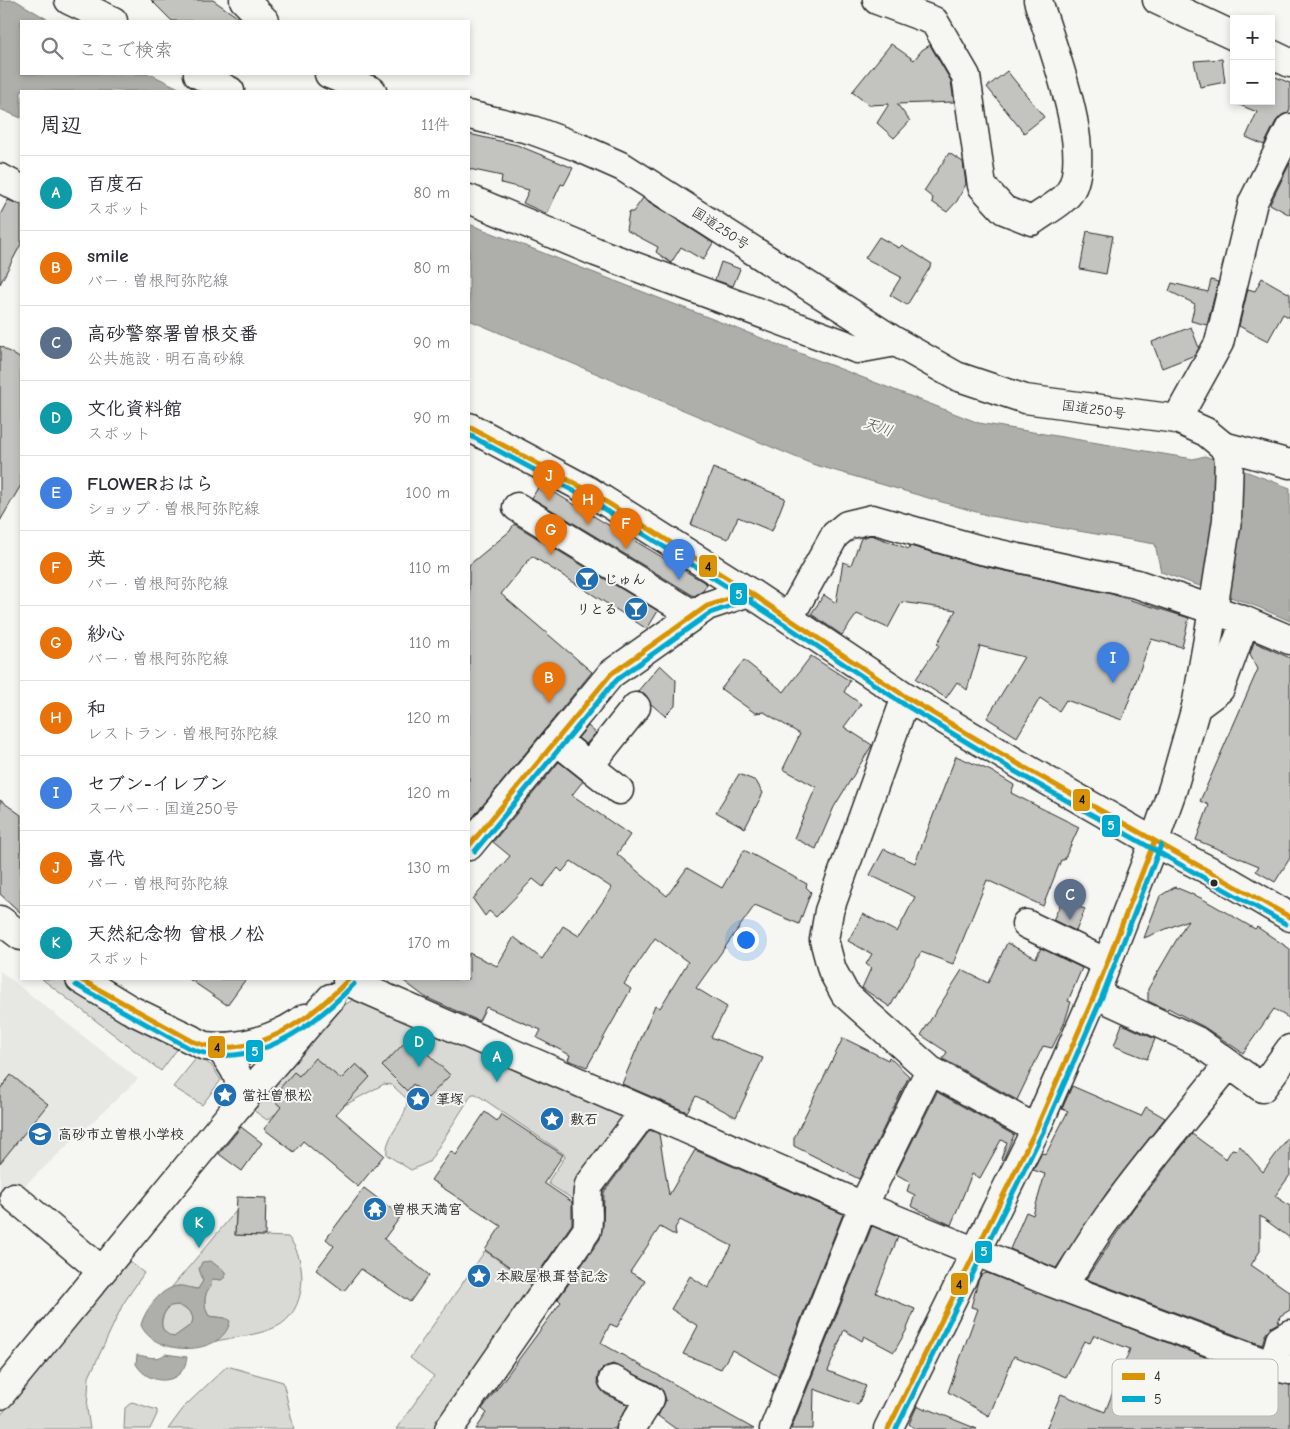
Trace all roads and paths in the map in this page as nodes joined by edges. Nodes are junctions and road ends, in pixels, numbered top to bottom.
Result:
1 (69, 0) edge
2 (244, 0) edge
3 (877, 0) edge
4 (1038, 0) edge
5 (1157, 0) edge
6 (936, 11) edge
7 (111, 20) edge
8 (264, 20) edge
9 (1230, 34) edge
10 (1275, 56) edge
11 (1290, 63) edge
12 (200, 75) edge
13 (332, 75) edge
14 (228, 90) edge
15 (369, 90) edge
16 (470, 115) edge
17 (1290, 128) edge
18 (470, 199) edge
19 (896, 342) junction
20 (1177, 419) junction
21 (470, 428) edge
22 (1226, 452) junction
23 (1290, 464) edge
24 (516, 507) dead end
25 (749, 592) junction
26 (1213, 607) junction
27 (694, 615) junction
28 (788, 618) junction
29 (1245, 621) junction
30 (1290, 640) edge
31 (906, 697) junction
32 (636, 707) dead end
33 (1196, 707) junction
34 (556, 740) junction
35 (589, 766) junction
36 (619, 790) dead end
37 (1154, 842) junction
38 (470, 845) edge
39 (1290, 917) edge
40 (0, 920) edge
41 (1026, 924) dead end
42 (20, 935) edge
43 (1107, 962) junction
44 (82, 980) edge
45 (342, 986) edge
46 (1095, 994) junction
47 (218, 1047) junction
48 (1290, 1049) edge
49 (1229, 1064) junction
50 (930, 1070) junction
51 (236, 1108) junction
52 (644, 1112) junction
53 (1036, 1129) junction
54 (14, 1197) dead end
55 (863, 1206) junction
56 (975, 1252) junction
57 (102, 1271) junction
58 (1063, 1287) junction
59 (1290, 1334) edge
60 (1258, 1359) edge
61 (1282, 1368) edge
62 (613, 1380) dead end
63 (0, 1395) edge
64 (449, 1429) edge
65 (631, 1429) edge
66 (774, 1429) edge
67 (888, 1429) edge

1 - 7 main road
2 - 8 main road
3 - 6 main road
4 - 6 main road
5 - 9 main road
10 - 11 main road
12 - 14 main road
13 - 15 main road
16 - 19 main road, 国道250号
17 - 20 main road
18 - 19 main road
19 - 20 main road, 国道250号
20 - 22 main road, 国道250号
21 - 25 main road
22 - 23 main road
22 - 26 main road
24 - 27 main road
25 - 27 main road
25 - 28 main road
26 - 28 main road
26 - 29 main road
26 - 33 main road
27 - 34 main road
28 - 31 main road
29 - 30 main road
29 - 33 main road
31 - 37 main road
31 - 50 main road
32 - 35 main road
33 - 37 main road
34 - 35 main road
34 - 38 main road
35 - 36 main road
37 - 39 main road
37 - 43 main road
40 - 42 main road
41 - 43 main road
43 - 46 main road
44 - 47 main road
45 - 47 main road
45 - 51 main road
45 - 52 main road
46 - 49 main road
46 - 53 main road
47 - 51 main road
48 - 49 main road
49 - 58 main road
50 - 53 main road
50 - 55 main road
51 - 57 main road
52 - 55 main road
52 - 64 main road
53 - 56 main road
54 - 57 main road
55 - 56 main road
55 - 66 main road
56 - 58 main road
56 - 67 main road
57 - 63 main road
58 - 60 main road
59 - 61 main road
62 - 65 main road

